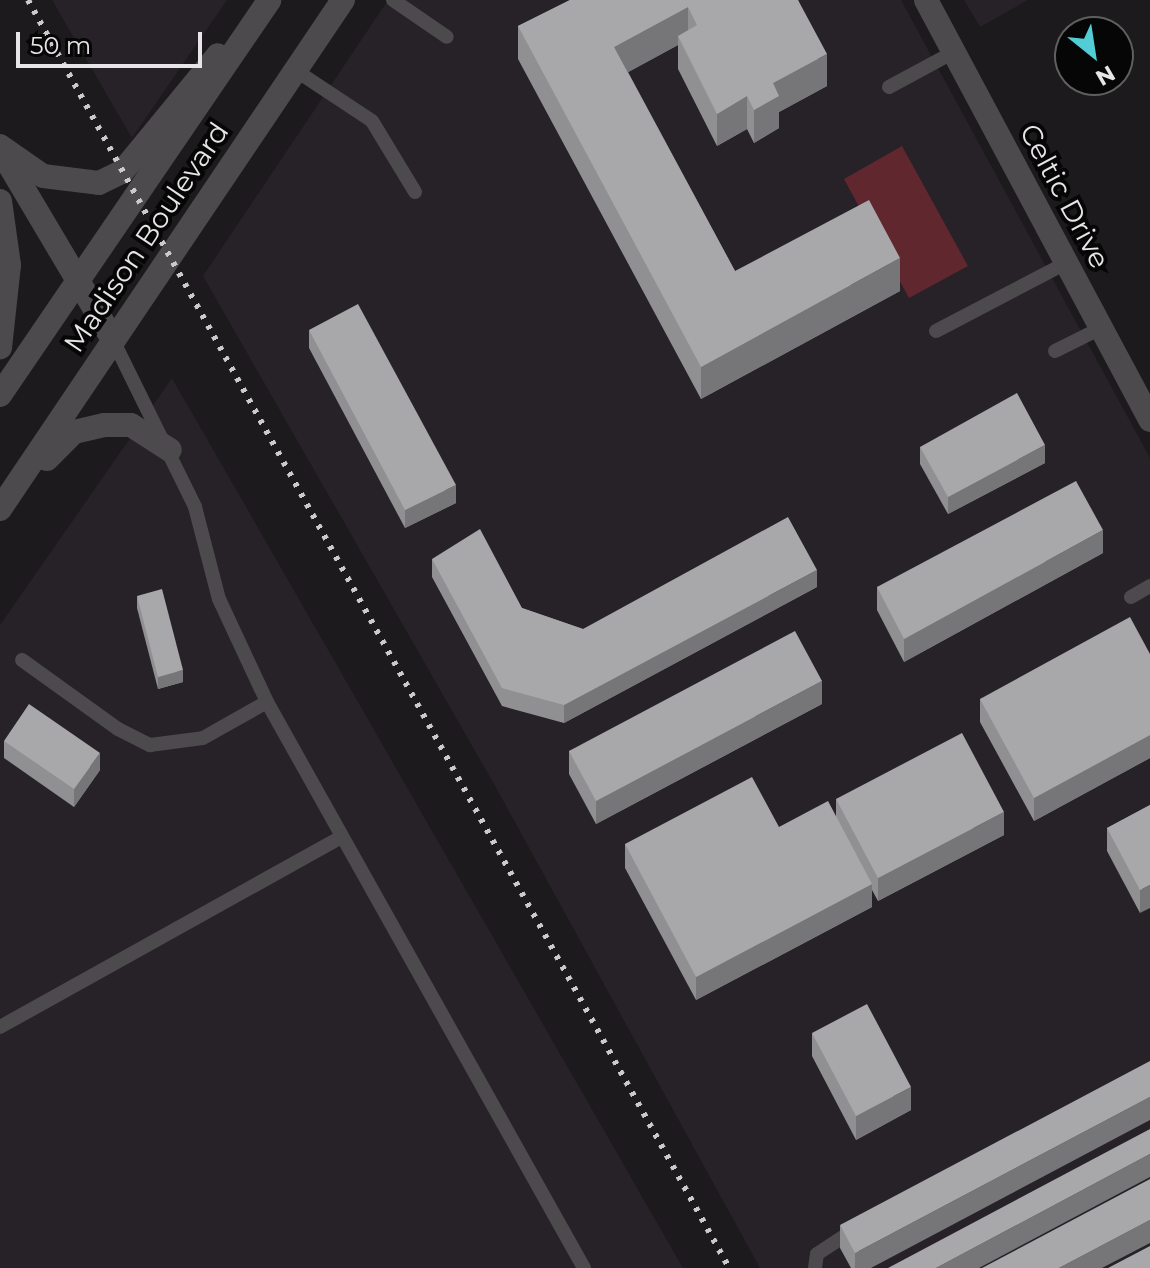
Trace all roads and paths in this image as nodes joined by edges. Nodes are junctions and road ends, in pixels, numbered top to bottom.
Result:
1 (343, 0) edge
2 (393, 0) edge
3 (931, 2) edge
4 (267, 4) edge
5 (447, 37) dead end
6 (954, 52) junction
7 (295, 70) junction
8 (889, 87) dead end
9 (0, 147) edge
10 (415, 192) dead end
11 (0, 201) edge
12 (1066, 263) junction
13 (78, 282) junction
14 (1101, 328) junction
15 (936, 331) dead end
16 (113, 340) junction
17 (0, 348) edge
18 (1055, 351) dead end
19 (0, 395) edge
20 (1150, 420) edge
21 (170, 450) junction
22 (0, 509) edge
23 (0, 527) edge
24 (1150, 586) edge
25 (1131, 597) dead end
26 (22, 660) dead end
27 (267, 702) junction
28 (342, 837) junction
29 (0, 1027) edge
30 (877, 1217) edge
31 (584, 1268) edge
32 (815, 1268) edge

1 - 7 main road, Madison Boulevard
2 - 5 lane
3 - 6 main road, Celtic Drive
4 - 9 main road
4 - 13 main road, Madison Boulevard
6 - 8 lane
6 - 12 main road, Celtic Drive
7 - 10 lane
7 - 16 main road, Madison Boulevard
9 - 13 main road
11 - 17 main road
12 - 14 main road, Celtic Drive
12 - 15 lane
13 - 16 main road
13 - 19 main road, Madison Boulevard
14 - 18 lane
14 - 20 main road, Celtic Drive
16 - 21 lane
16 - 22 main road, Madison Boulevard
21 - 23 main road
21 - 27 lane
24 - 25 lane
26 - 27 lane
27 - 28 lane
28 - 29 lane
28 - 31 lane
30 - 32 lane

